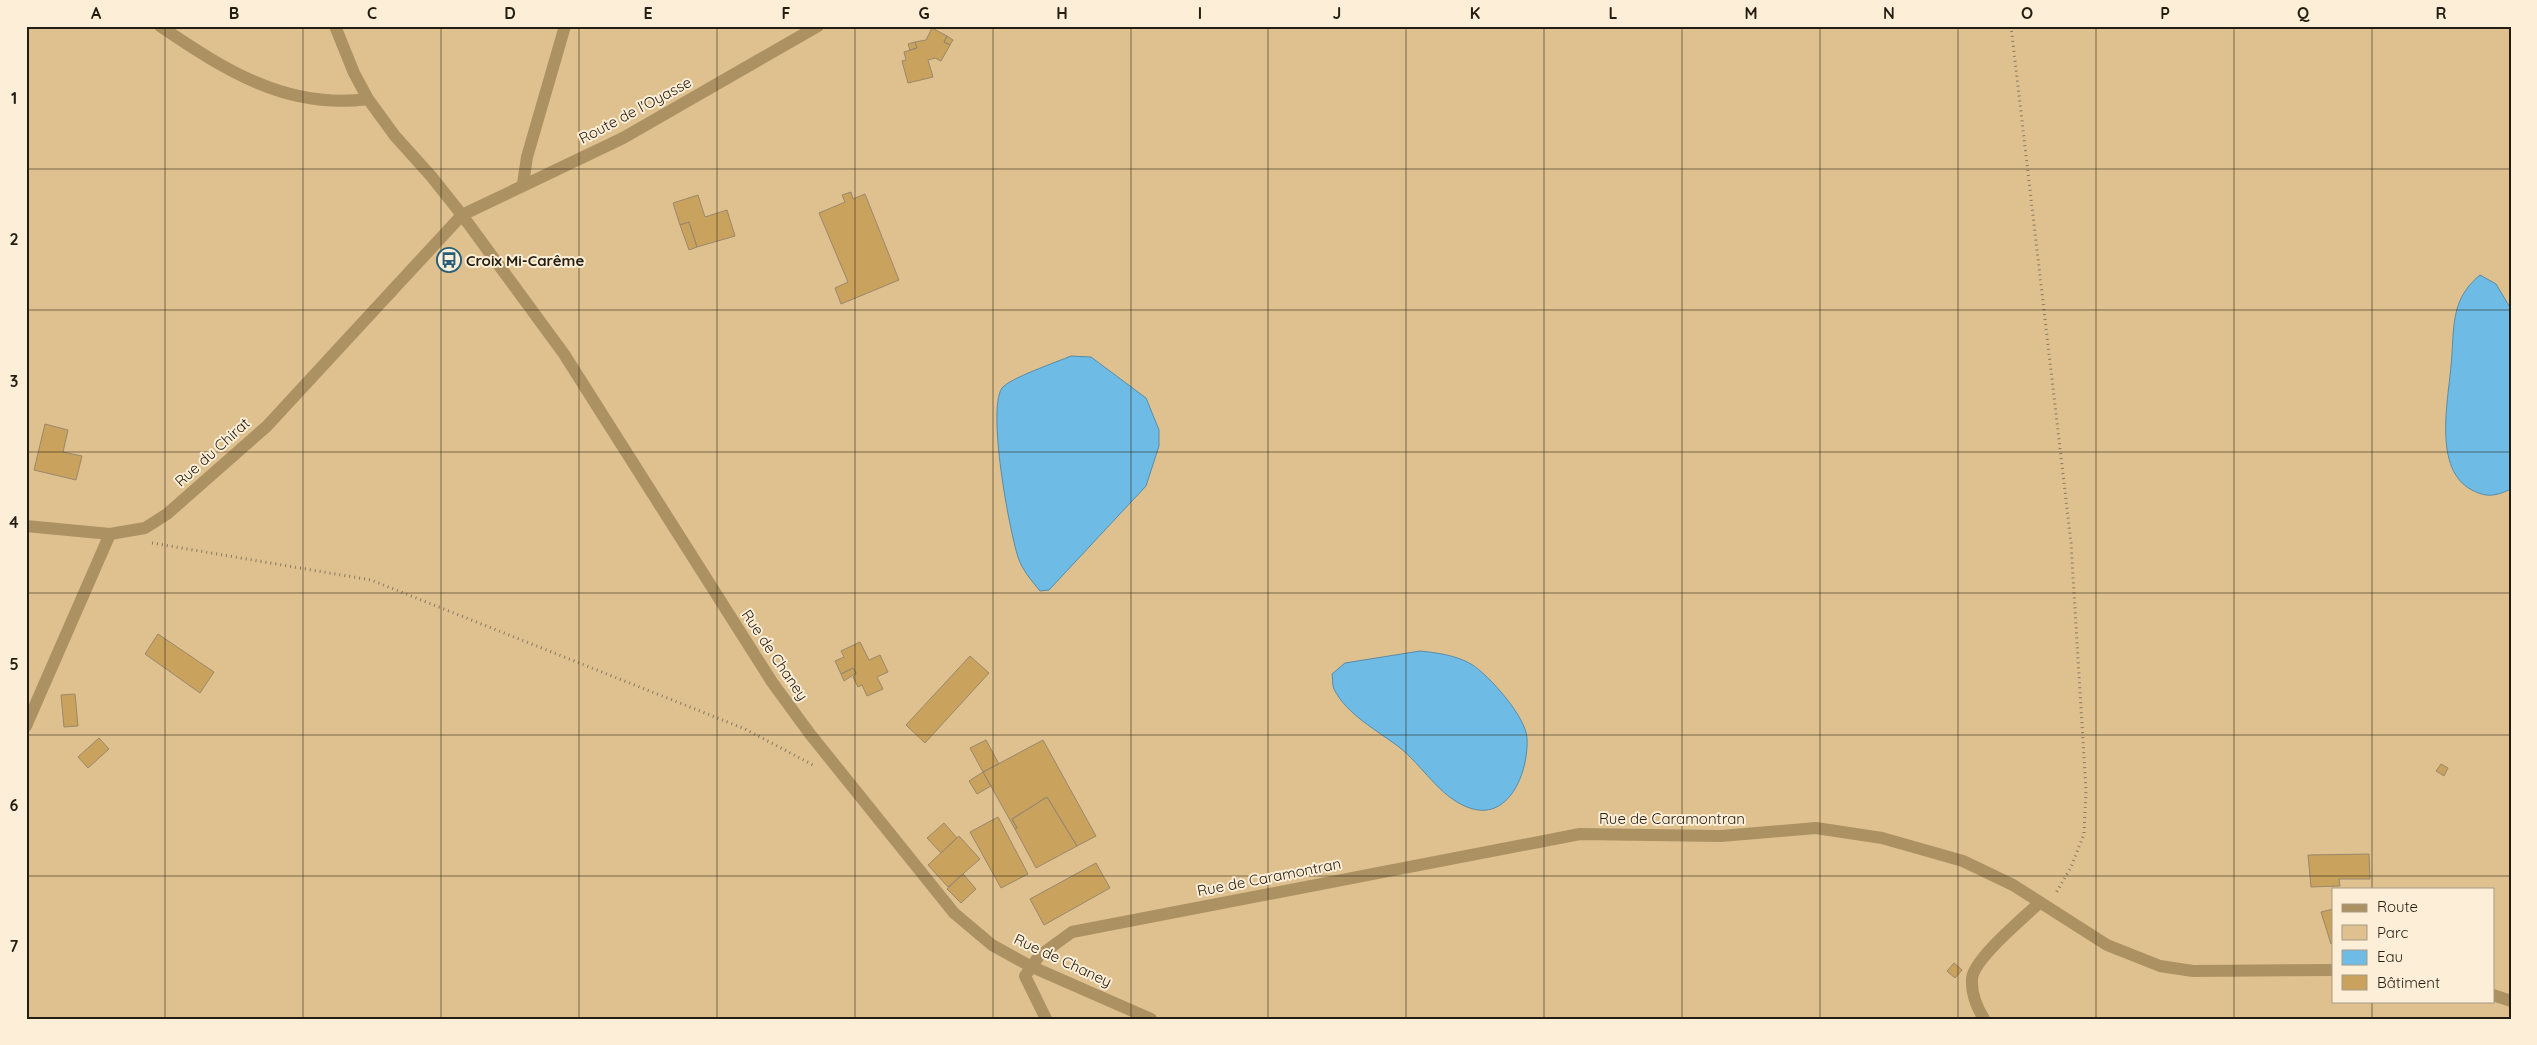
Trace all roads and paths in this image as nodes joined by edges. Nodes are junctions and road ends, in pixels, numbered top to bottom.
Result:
1 (160, 26) edge
2 (335, 26) edge
3 (565, 26) edge
4 (818, 26) edge
5 (2011, 26) edge
6 (368, 98) junction
7 (523, 184) junction
8 (462, 215) junction
9 (26, 526) edge
10 (110, 534) junction
11 (149, 542) dead end
12 (26, 726) edge
13 (816, 767) dead end
14 (2040, 902) junction
15 (1030, 966) junction
16 (2332, 970) edge
17 (2494, 995) edge
18 (2511, 1001) edge
19 (1046, 1019) edge
20 (1151, 1019) edge
21 (1984, 1019) edge

1 - 6 street
2 - 6 street, Rue de Chaney
3 - 7 street
4 - 7 street, Route de l'Oyasse
5 - 14 path
6 - 8 street, Rue de Chaney
7 - 8 street, Route de l'Oyasse
8 - 10 street, Rue du Chirat
8 - 15 street, Rue de Chaney
9 - 10 street, Rue du Chirat
10 - 12 street
11 - 13 path
14 - 15 street, Rue de Caramontran
14 - 16 street, Rue de Caramontran
14 - 21 street
15 - 19 street
15 - 20 street, Rue de Chaney
17 - 18 street

